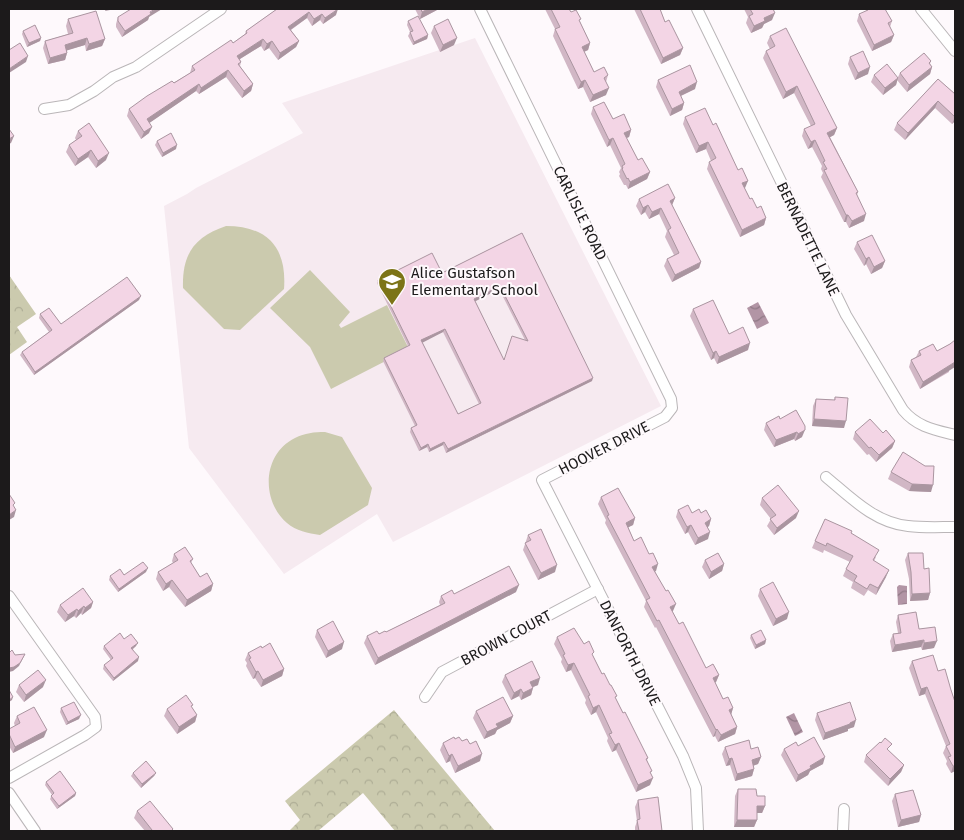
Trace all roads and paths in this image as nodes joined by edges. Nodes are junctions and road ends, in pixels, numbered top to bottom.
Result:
1 (221, 9) edge
2 (480, 9) edge
3 (697, 9) edge
4 (921, 9) edge
5 (955, 51) edge
6 (44, 109) dead end
7 (665, 417) joint
8 (955, 435) edge
9 (826, 477) dead end
10 (542, 480) joint
11 (955, 527) edge
12 (598, 590) junction
13 (9, 596) edge
14 (425, 696) dead end
15 (9, 778) edge
16 (9, 794) edge
17 (844, 809) dead end
18 (35, 831) edge
19 (698, 831) edge
20 (842, 831) edge

1 - 6 street
2 - 7 street, CARLISLE ROAD
3 - 8 street, BERNADETTE LANE
4 - 5 street
7 - 10 street, HOOVER DRIVE
9 - 11 street
10 - 12 street, DANFORTH DRIVE
12 - 14 street, BROWN COURT
12 - 19 street, DANFORTH DRIVE
13 - 15 street
16 - 18 street
17 - 20 street

